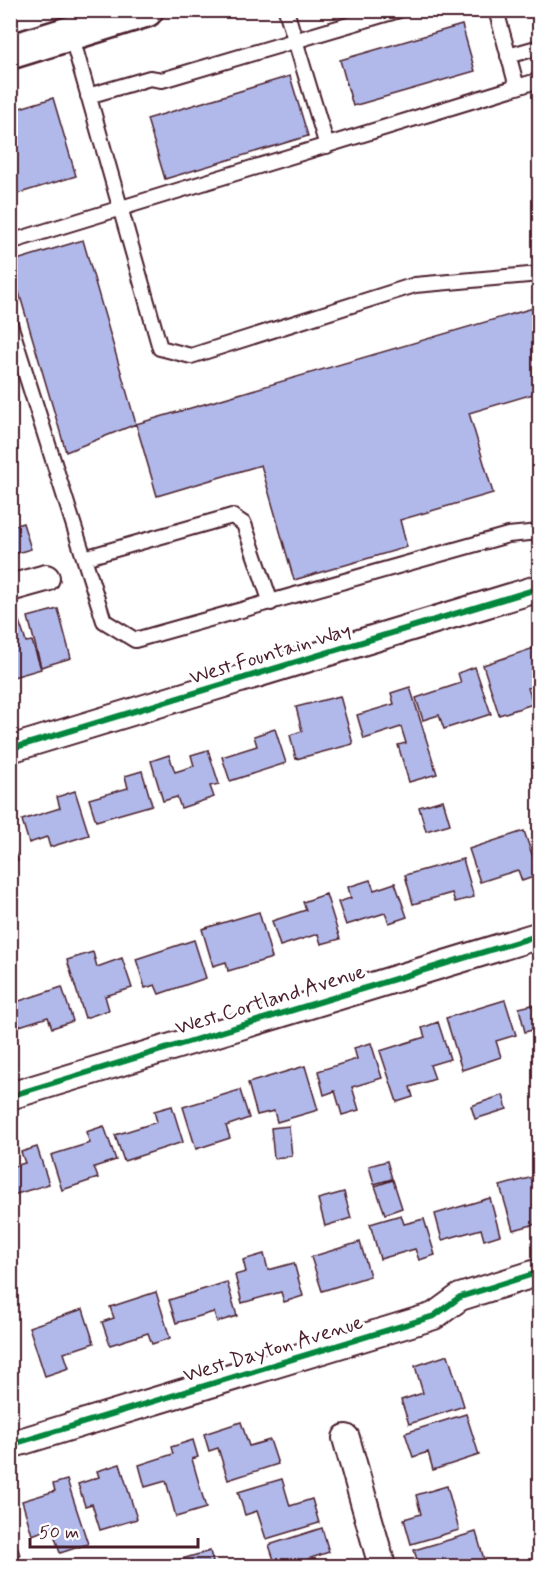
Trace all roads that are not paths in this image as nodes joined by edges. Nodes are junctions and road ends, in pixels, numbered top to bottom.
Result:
1 (146, 10) edge
2 (286, 10) edge
3 (399, 10) edge
4 (496, 10) edge
5 (71, 22) edge
6 (10, 30) edge
7 (296, 43) junction
8 (540, 47) edge
9 (10, 52) edge
10 (508, 56) junction
11 (540, 80) edge
12 (517, 87) junction
13 (88, 96) junction
14 (327, 146) junction
15 (120, 210) junction
16 (10, 242) edge
17 (540, 274) edge
18 (10, 324) edge
19 (540, 532) edge
20 (84, 558) junction
21 (46, 578) dead end
22 (10, 588) edge
23 (540, 588) edge
24 (271, 603) junction
25 (10, 749) edge
26 (540, 935) edge
27 (10, 1096) edge
28 (540, 1272) edge
29 (346, 1438) dead end
30 (10, 1444) edge
31 (382, 1566) edge

1 - 5 street
2 - 7 lane
3 - 7 lane
4 - 10 lane
5 - 6 street
5 - 9 street
5 - 13 lane
7 - 13 lane
7 - 14 lane
8 - 10 lane
10 - 12 lane
11 - 12 lane
12 - 14 lane
13 - 15 lane
14 - 15 lane
15 - 16 lane
15 - 17 lane
18 - 20 lane
19 - 24 lane
20 - 24 lane
20 - 24 lane
21 - 22 street
23 - 25 street, West Fountain Way
26 - 27 street, West Cortland Avenue
28 - 30 street, West Dayton Avenue
29 - 31 street

